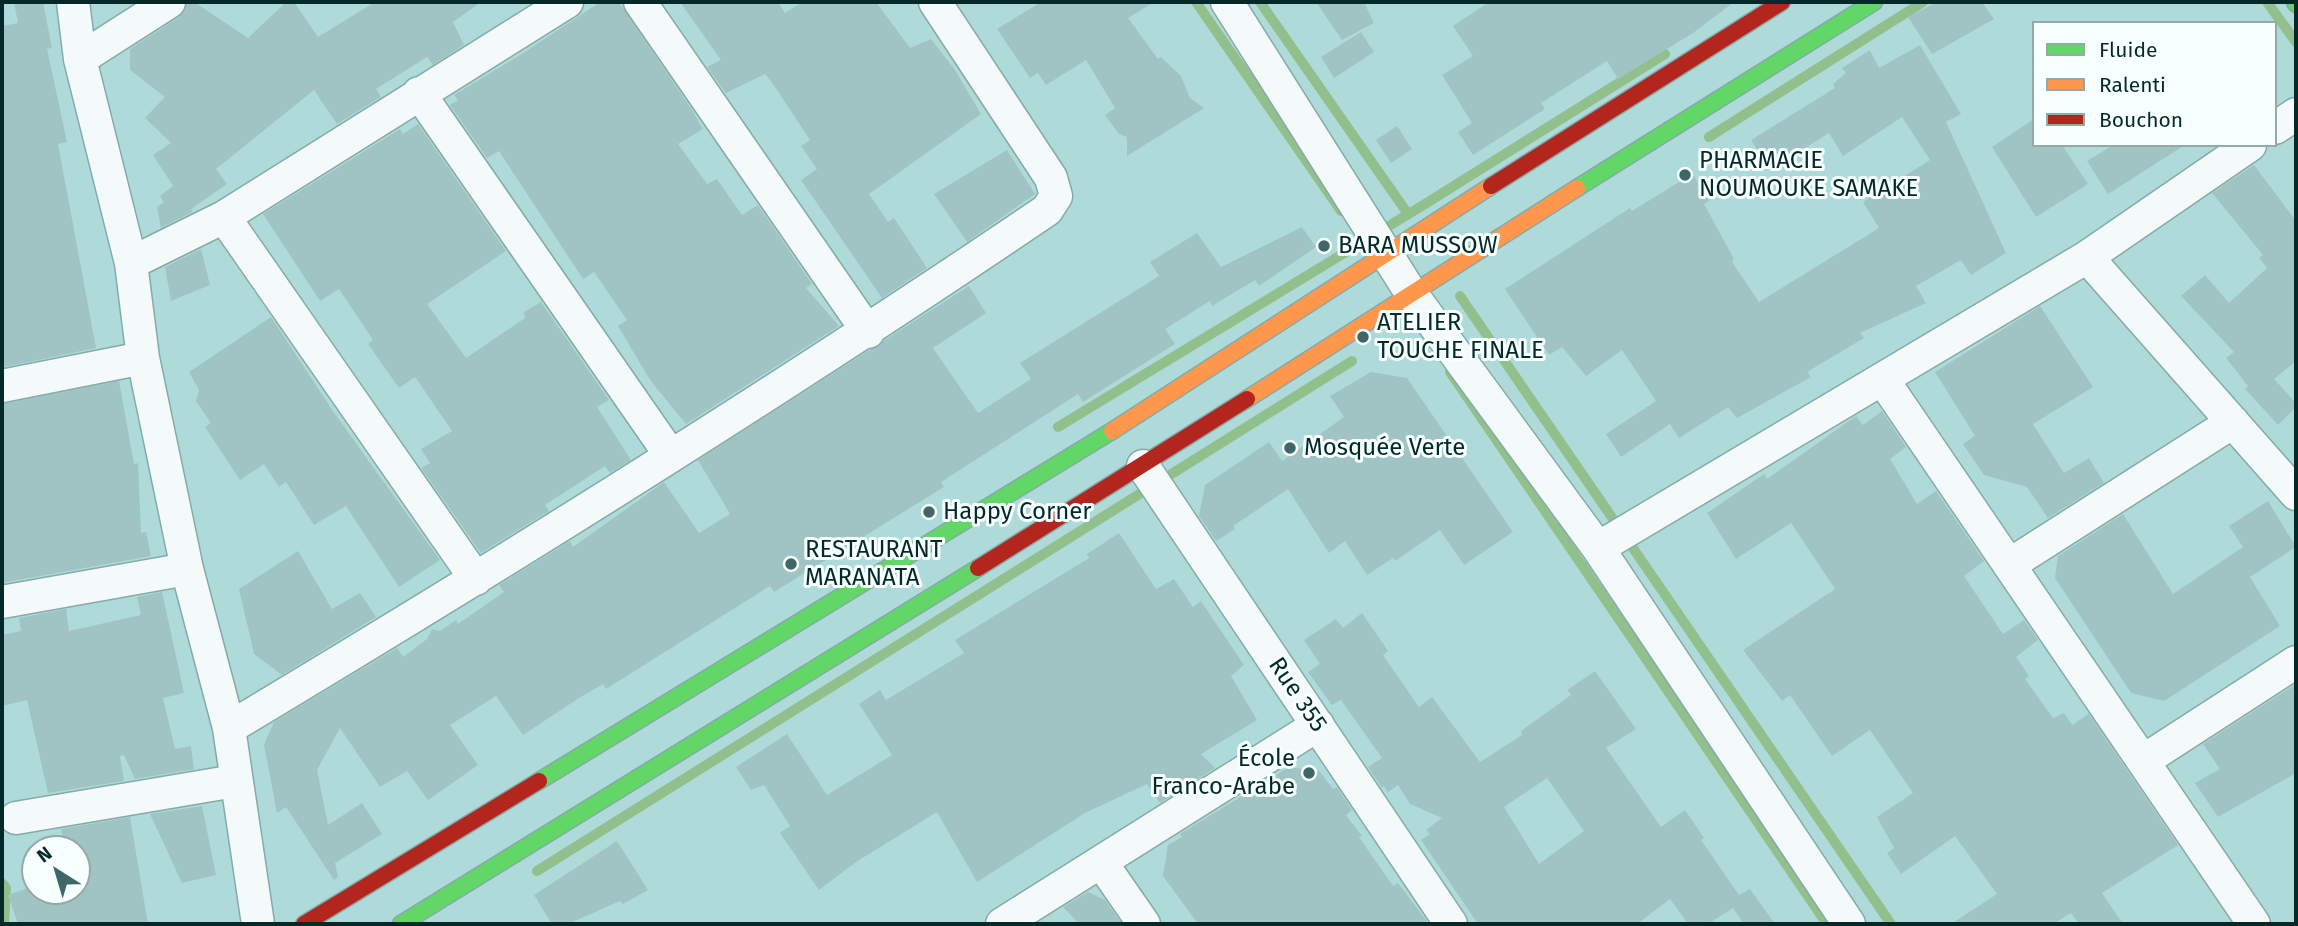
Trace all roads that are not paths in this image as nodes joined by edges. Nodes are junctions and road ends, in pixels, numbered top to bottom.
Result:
1 (72, 2) edge
2 (169, 2) edge
3 (567, 2) edge
4 (640, 2) edge
5 (935, 2) edge
6 (1227, 2) edge
7 (1782, 2) edge
8 (1874, 2) edge
9 (80, 59) junction
10 (419, 93) junction
11 (2296, 114) edge
12 (2277, 127) edge
13 (2247, 147) edge
14 (224, 218) junction
15 (1386, 252) junction
16 (2087, 257) junction
17 (131, 263) junction
18 (1410, 293) junction
19 (867, 332) junction
20 (143, 358) junction
21 (1883, 380) junction
22 (2, 386) edge
23 (2233, 422) junction
24 (671, 456) junction
25 (1143, 466) junction
26 (2296, 494) edge
27 (1598, 548) junction
28 (2009, 565) junction
29 (187, 569) junction
30 (476, 579) junction
31 (2, 602) edge
32 (2296, 662) edge
33 (1318, 725) junction
34 (229, 728) junction
35 (2143, 761) junction
36 (235, 781) junction
37 (16, 818) dead end
38 (1101, 862) junction
39 (258, 924) edge
40 (303, 924) edge
41 (401, 924) edge
42 (1002, 924) edge
43 (1144, 924) edge
44 (1451, 924) edge
45 (1849, 924) edge
46 (2254, 924) edge

1 - 9 street
2 - 9 street
3 - 10 street
4 - 19 street
5 - 19 street
6 - 15 street
7 - 15 main road
8 - 18 main road
9 - 17 street
10 - 14 street
10 - 24 street
11 - 12 street
13 - 16 street
14 - 17 street
14 - 30 street
15 - 18 street
15 - 40 main road
16 - 21 street
16 - 23 street
17 - 20 street
18 - 25 main road
18 - 27 street
19 - 24 street
20 - 22 street
20 - 29 street
21 - 27 street
21 - 28 street
23 - 26 street
23 - 28 street
24 - 30 street
25 - 33 street, Rue 355
25 - 41 main road
27 - 45 street
28 - 35 street
29 - 31 street
29 - 34 street
30 - 34 street
32 - 35 street
33 - 38 street
33 - 44 street, Rue 355
34 - 36 street
35 - 46 street
36 - 37 street
36 - 39 street
38 - 42 street
38 - 43 street

